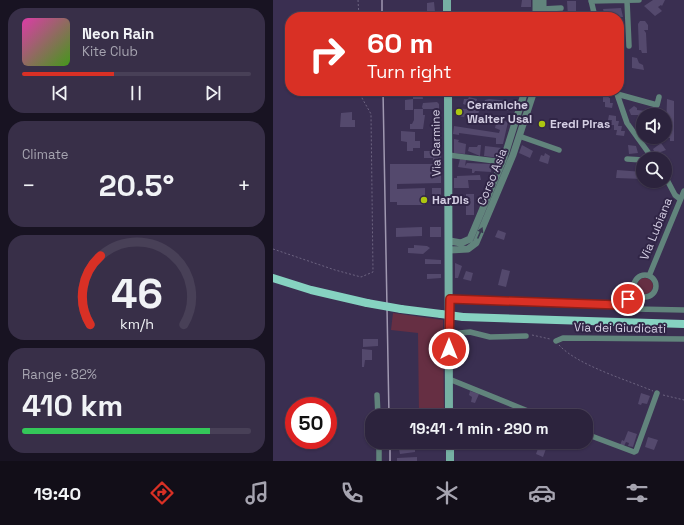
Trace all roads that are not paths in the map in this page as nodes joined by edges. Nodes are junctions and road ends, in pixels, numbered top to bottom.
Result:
1 (447, 0) edge
2 (536, 0) edge
3 (543, 0) edge
4 (639, 0) edge
5 (591, 1) edge
6 (627, 1) edge
7 (561, 8) dead end
8 (543, 9) joint
9 (447, 12) edge
10 (536, 12) edge
11 (594, 12) edge
12 (629, 46) dead end
13 (624, 95) edge
14 (448, 96) edge
15 (523, 96) edge
16 (532, 96) edge
17 (617, 96) edge
18 (659, 97) dead end
19 (519, 136) junction
20 (559, 150) dead end
21 (648, 152) edge
22 (448, 155) junction
23 (627, 159) dead end
24 (636, 160) edge
25 (503, 162) junction
26 (672, 187) edge
27 (684, 191) edge
28 (680, 199) junction
29 (450, 241) junction
30 (449, 250) junction
31 (649, 276) junction
32 (273, 278) edge
33 (636, 293) junction
34 (450, 299) junction
35 (619, 305) junction
36 (684, 310) edge
37 (684, 324) edge
38 (449, 334) junction
39 (526, 336) road end
40 (684, 340) edge
41 (556, 341) road end
42 (449, 379) junction
43 (657, 393) road end
44 (377, 395) dead end
45 (378, 409) edge
46 (449, 409) edge
47 (524, 409) edge
48 (593, 437) edge
49 (379, 449) edge
50 (450, 449) edge
51 (379, 461) edge
52 (449, 461) edge

1 - 9 main road
2 - 10 street
3 - 8 street
4 - 6 street
5 - 6 street
5 - 11 street
6 - 12 street
7 - 8 street
13 - 18 street
14 - 22 main road, Via Carmine
15 - 25 street, Corso Asia
16 - 19 street, Corso Asia
17 - 21 street
19 - 20 street
30 -> 19 street, Corso Asia
22 - 25 street
22 - 29 main road, Via Carmine
23 - 24 street
25 - 29 street, Corso Asia
26 - 28 street
27 - 28 street, Via Lubiana
28 - 31 street, Via Lubiana
29 - 30 main road, Via Carmine
30 - 34 main road, Via Carmine
31 - 33 street
31 - 33 street
32 - 37 main road, bridge
33 - 35 street
34 - 35 street
34 - 38 main road, Via Carmine
35 - 36 street
38 - 39 street
38 - 42 main road, Via Carmine
40 - 41 street, Via dei Giudicati
42 - 46 main road, Via Carmine
42 - 47 street
43 - 48 street
44 - 45 street
49 - 51 street
50 - 52 main road

